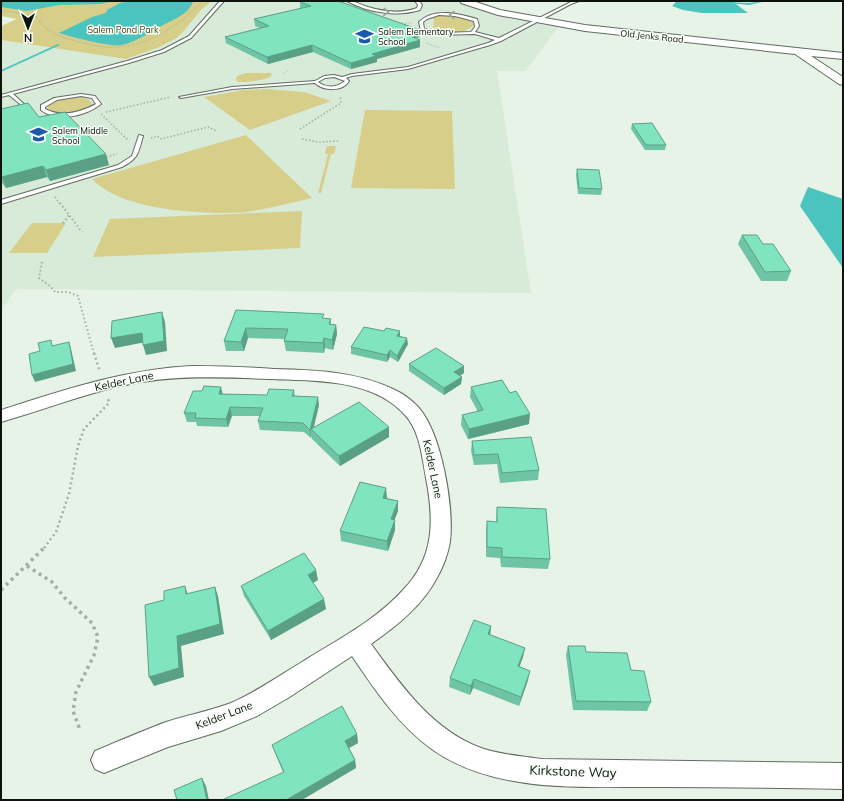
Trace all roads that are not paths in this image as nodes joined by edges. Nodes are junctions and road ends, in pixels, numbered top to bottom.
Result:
1 (222, 1) edge
2 (349, 1) edge
3 (417, 1) edge
4 (464, 1) edge
5 (577, 1) edge
6 (538, 20) junction
7 (472, 33) junction
8 (500, 40) junction
9 (796, 51) junction
10 (843, 56) edge
11 (342, 78) junction
12 (316, 82) junction
13 (843, 82) edge
14 (10, 94) junction
15 (1, 96) edge
16 (181, 97) dead end
17 (99, 104) joint
18 (1, 116) edge
19 (141, 136) dead end
20 (1, 202) edge
21 (1, 416) edge
22 (355, 641) junction
23 (104, 760) dead end
24 (843, 776) edge

1 - 14 lane
2 -> 3 lane
4 - 6 street, Old Jenks Road
5 - 6 lane
6 - 8 lane
6 - 9 street, Old Jenks Road
7 -> 7 lane
7 - 8 lane
8 - 11 lane
9 - 10 street, Old Jenks Road
9 - 13 street
11 - 12 lane
11 - 12 lane
12 - 16 lane
14 - 15 lane
14 - 18 lane
17 - 17 lane
19 - 20 lane
21 - 22 street, Kelder Lane
22 - 23 street, Kelder Lane
22 - 24 street, Kirkstone Way

